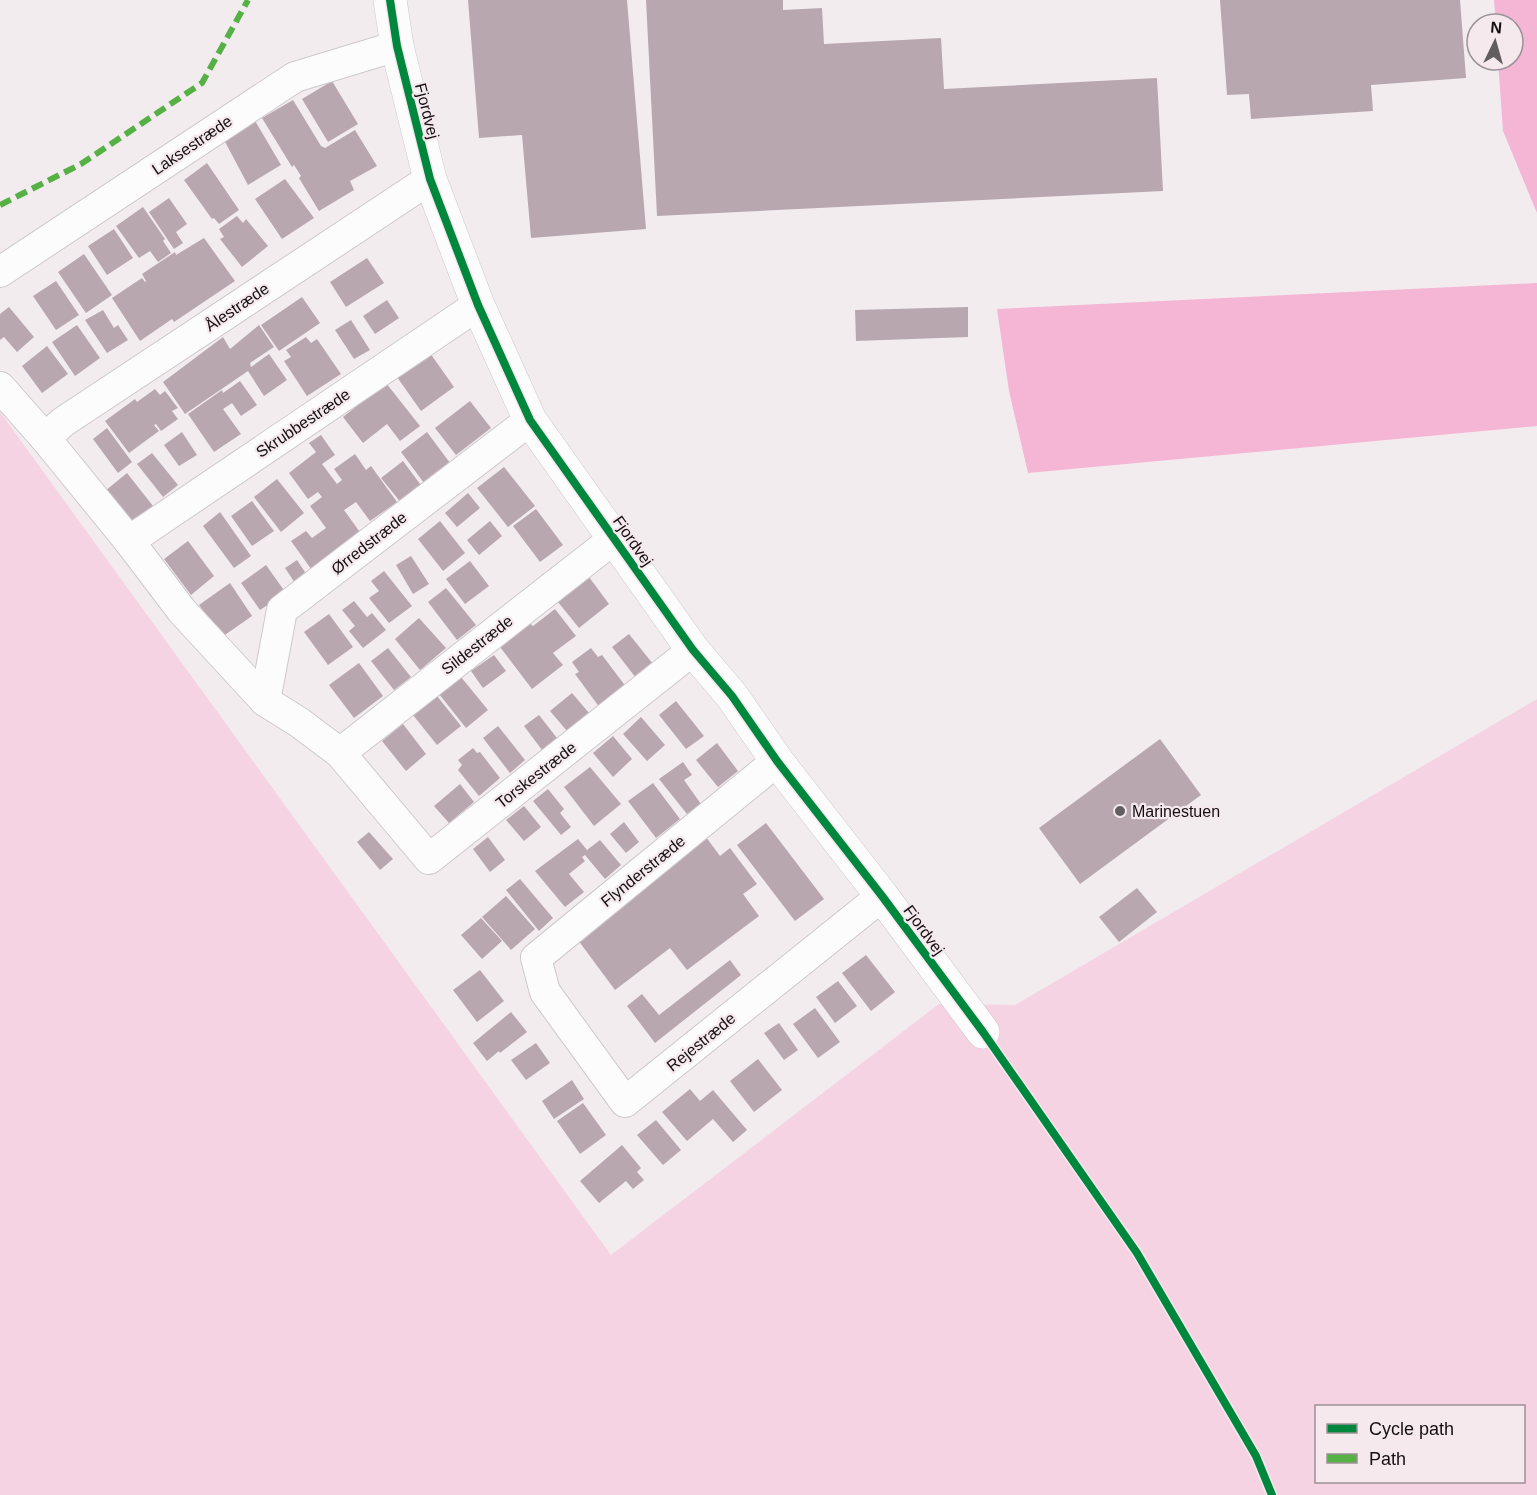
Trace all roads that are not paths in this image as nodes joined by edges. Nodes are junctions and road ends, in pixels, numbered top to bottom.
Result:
1 (390, 0) edge
2 (397, 46) junction
3 (430, 179) junction
4 (0, 272) edge
5 (478, 305) junction
6 (0, 387) edge
7 (530, 420) junction
8 (45, 438) junction
9 (615, 538) junction
10 (129, 541) junction
11 (693, 650) junction
12 (265, 701) junction
13 (340, 753) junction
14 (777, 761) junction
15 (882, 896) junction
16 (545, 992) joint
17 (983, 1032) dead end

1 - 2 street, Fjordvej
2 - 3 street, Fjordvej
2 - 4 lane, Laksestræde
3 - 5 street, Fjordvej
3 - 8 lane, Ålestræde
5 - 7 street, Fjordvej
5 - 10 lane, Skrubbestræde
6 - 8 lane
7 - 9 street, Fjordvej
7 - 12 lane, Ørredstræde
8 - 10 lane
9 - 11 street, Fjordvej
9 - 13 lane, Sildestræde
10 - 12 lane
11 - 13 lane, Torskestræde
11 - 14 street, Fjordvej
12 - 13 lane
14 - 15 street, Fjordvej
14 - 16 lane, Flynderstræde
15 - 16 lane, Rejestræde
15 - 17 street, Fjordvej

